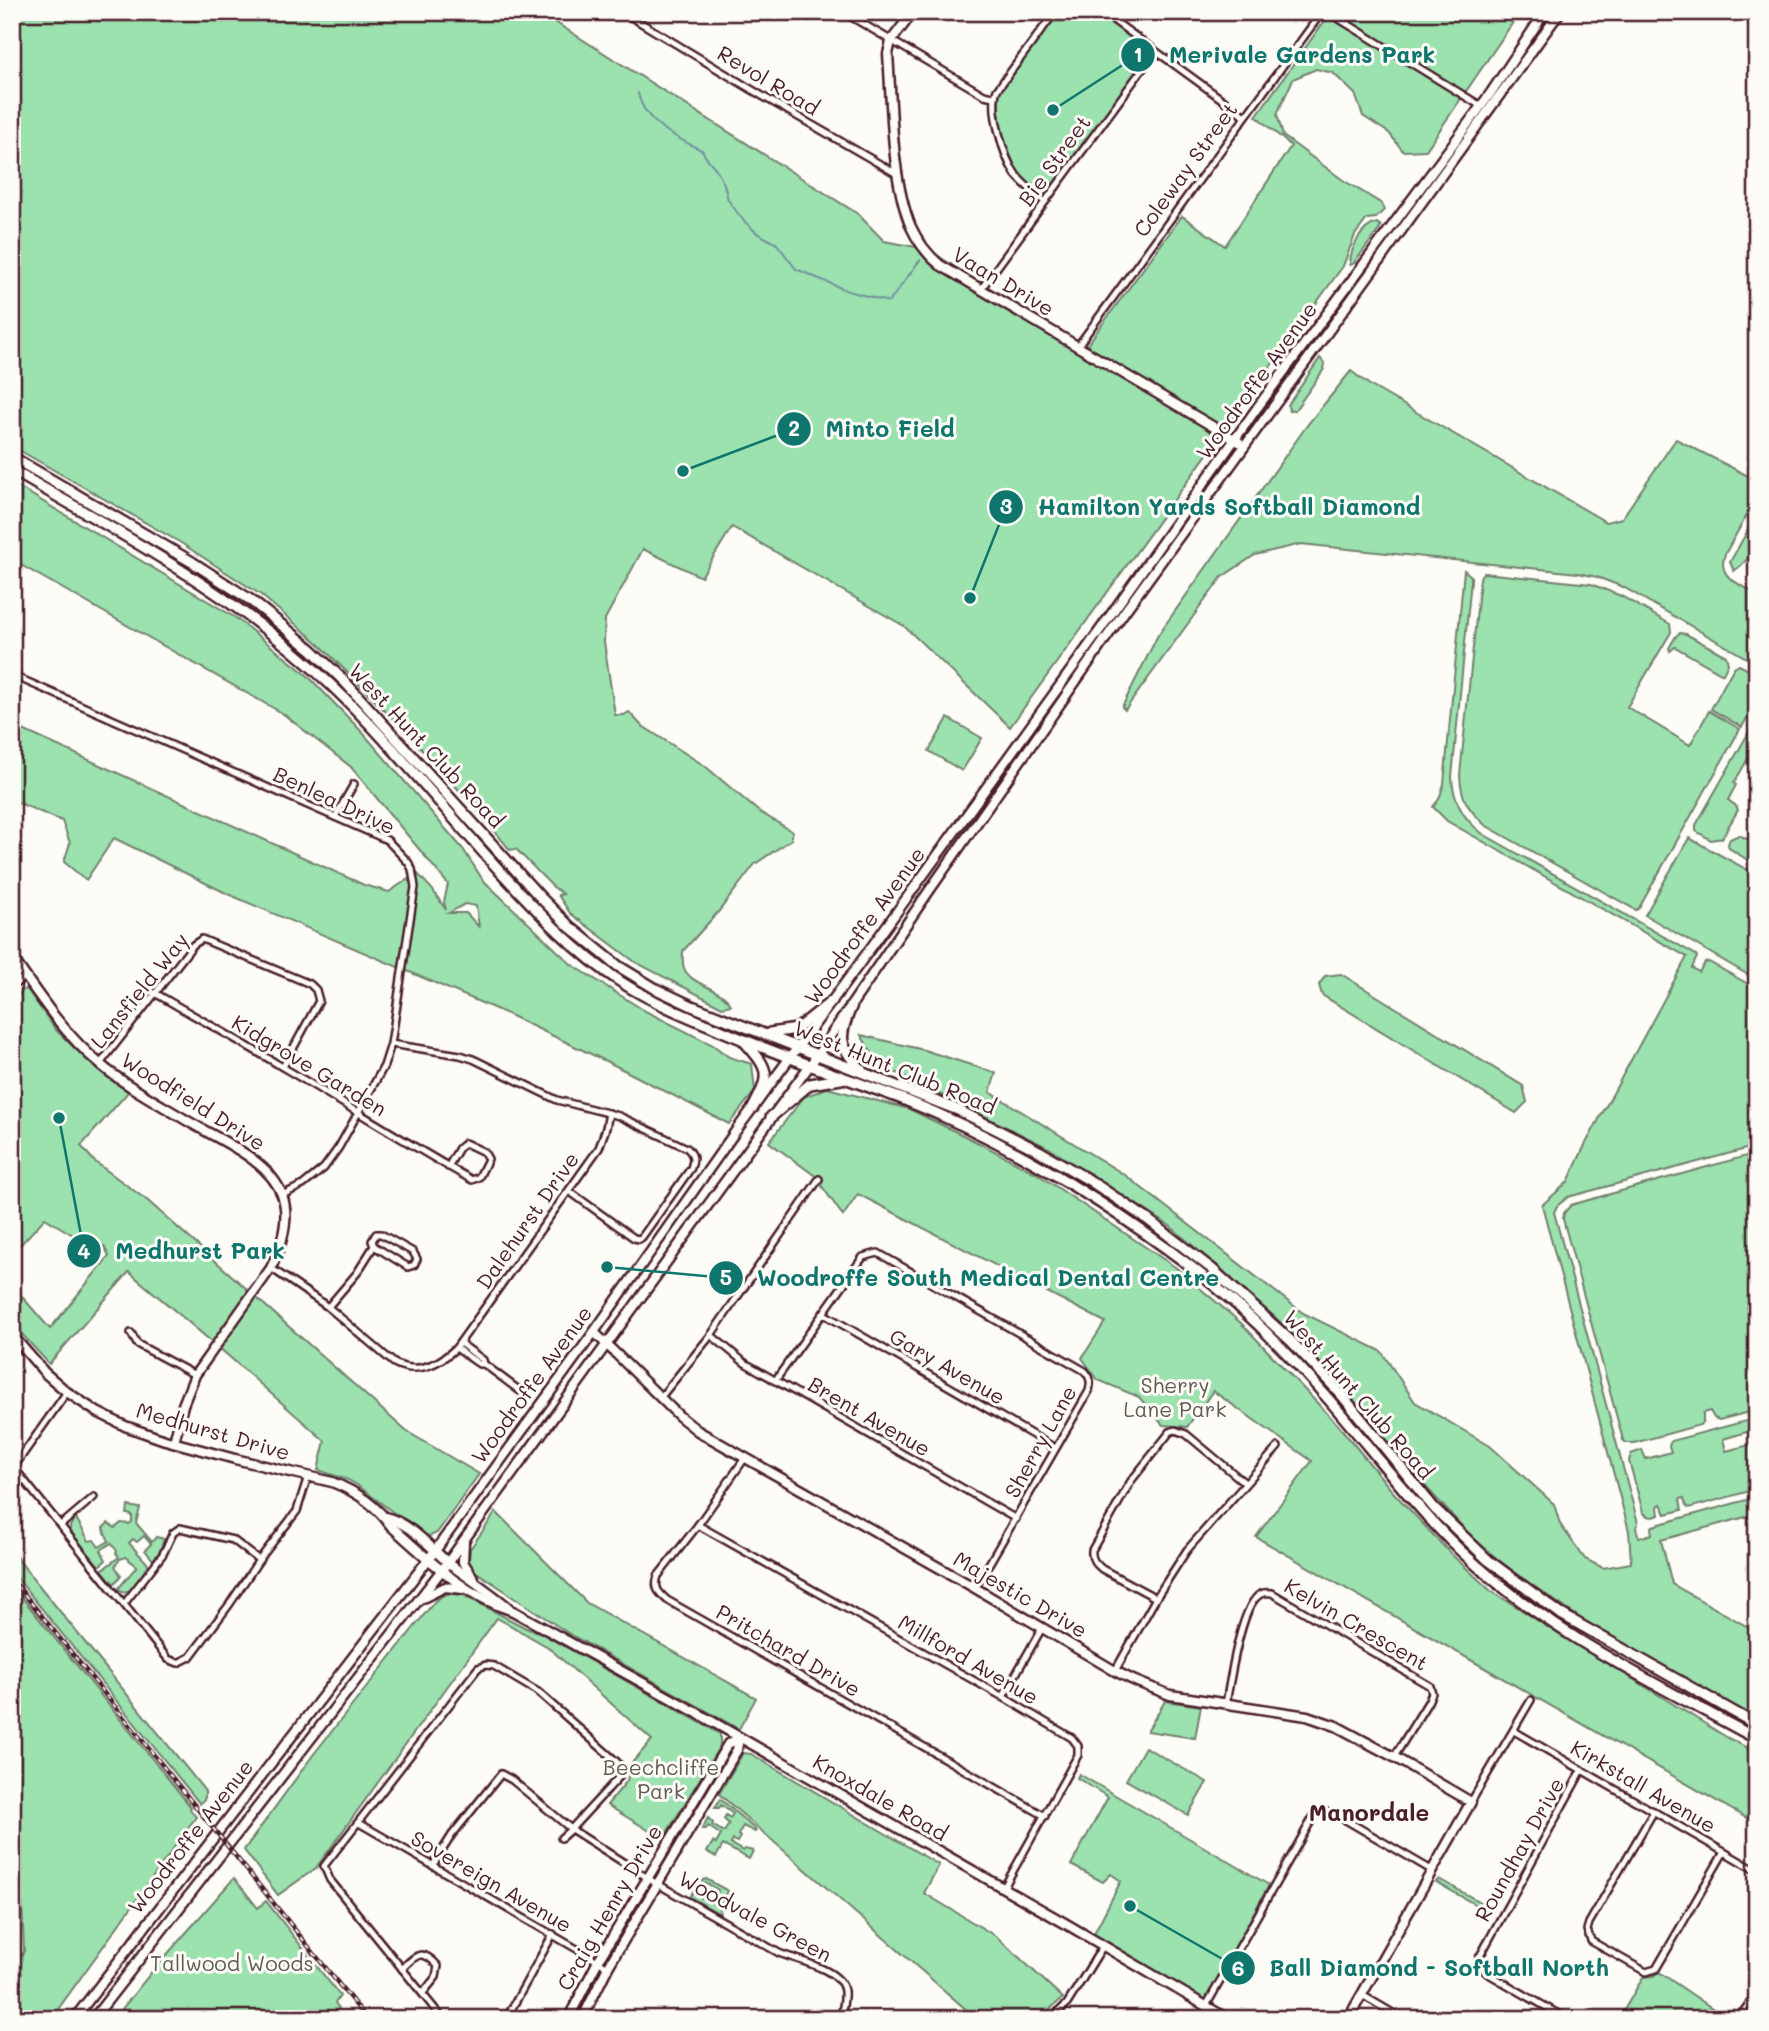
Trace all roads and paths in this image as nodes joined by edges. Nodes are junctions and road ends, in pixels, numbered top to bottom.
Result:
1 (623, 12) edge
2 (843, 12) edge
3 (913, 12) edge
4 (1055, 12) edge
5 (1102, 12) edge
6 (1322, 12) edge
7 (1328, 12) edge
8 (1545, 12) edge
9 (1560, 12) edge
10 (891, 41) junction
11 (1155, 52) junction
12 (994, 97) junction
13 (1481, 106) junction
14 (1245, 116) junction
15 (897, 174) junction
16 (1045, 202) junction
17 (981, 289) junction
18 (1077, 347) junction
19 (1235, 439) junction
20 (1245, 446) junction
21 (12, 457) edge
22 (12, 470) edge
23 (12, 675) edge
24 (354, 784) dead end
25 (335, 817) junction
26 (918, 883) junction
27 (929, 891) junction
28 (12, 957) edge
29 (25, 976) junction
30 (12, 987) edge
31 (155, 993) junction
32 (832, 1001) junction
33 (852, 1004) junction
34 (765, 1034) junction
35 (743, 1040) junction
36 (391, 1044) junction
37 (798, 1046) junction
38 (817, 1054) junction
39 (790, 1058) junction
40 (100, 1064) junction
41 (809, 1066) junction
42 (283, 1067) junction
43 (865, 1073) junction
44 (844, 1078) junction
45 (752, 1108) junction
46 (357, 1113) junction
47 (609, 1113) junction
48 (771, 1117) junction
49 (448, 1167) junction
50 (818, 1179) dead end
51 (569, 1192) junction
52 (282, 1195) junction
53 (374, 1246) junction
54 (642, 1264) junction
55 (271, 1268) junction
56 (655, 1275) junction
57 (328, 1307) junction
58 (824, 1314) junction
59 (594, 1332) junction
60 (131, 1333) dead end
61 (12, 1335) edge
62 (711, 1335) junction
63 (605, 1344) junction
64 (16, 1345) edge
65 (458, 1345) junction
66 (195, 1375) junction
67 (775, 1381) junction
68 (520, 1391) dead end
69 (67, 1392) junction
70 (660, 1398) junction
71 (174, 1442) junction
72 (1278, 1447) dead end
73 (1055, 1448) junction
74 (745, 1458) junction
75 (308, 1476) junction
76 (1245, 1483) junction
77 (94, 1497) dead end
78 (385, 1517) junction
79 (1016, 1519) junction
80 (61, 1525) junction
81 (698, 1525) junction
82 (464, 1539) junction
83 (436, 1550) junction
84 (428, 1559) junction
85 (258, 1560) junction
86 (448, 1562) junction
87 (441, 1571) junction
88 (478, 1585) junction
89 (975, 1588) junction
90 (466, 1590) junction
91 (1156, 1598) junction
92 (419, 1600) junction
93 (124, 1604) junction
94 (513, 1611) junction
95 (1042, 1628) junction
96 (1115, 1671) junction
97 (1003, 1697) junction
98 (1531, 1700) dead end
99 (1226, 1704) junction
100 (1757, 1726) edge
101 (1514, 1731) junction
102 (740, 1738) junction
103 (1757, 1739) edge
104 (1394, 1757) junction
105 (1581, 1770) junction
106 (242, 1801) junction
107 (1472, 1802) junction
108 (254, 1811) junction
109 (1654, 1811) junction
110 (1045, 1816) junction
111 (359, 1823) junction
112 (571, 1829) junction
113 (561, 1838) dead end
114 (1724, 1852) junction
115 (433, 1865) junction
116 (188, 1869) junction
117 (1433, 1871) junction
118 (1757, 1871) edge
119 (647, 1878) junction
120 (201, 1880) junction
121 (657, 1884) junction
122 (1003, 1889) junction
123 (553, 1934) junction
124 (1104, 1945) junction
125 (598, 1961) junction
126 (608, 1967) junction
127 (402, 1969) junction
128 (423, 1993) junction
129 (1757, 1993) edge
130 (1362, 1995) junction
131 (1206, 2006) junction
132 (74, 2019) edge
133 (93, 2019) edge
134 (443, 2019) edge
135 (506, 2019) edge
136 (568, 2019) edge
137 (582, 2019) edge
138 (841, 2019) edge
139 (1050, 2019) edge
140 (1228, 2019) edge
141 (1348, 2019) edge
142 (1403, 2019) edge
143 (1567, 2019) edge
144 (1738, 2019) edge

1 - 15 street, Revol Road
2 - 10 street
3 - 10 main road
4 - 12 street
5 - 11 street
6 - 14 street, Coleway Street
7 - 13 street
8 - 13 main road, Woodroffe Avenue
9 - 20 main road, Woodroffe Avenue
10 - 12 street
10 - 15 main road, Vaan Drive
11 - 14 street
11 - 16 street, Bie Street
12 - 16 street
13 - 19 main road, Woodroffe Avenue
14 - 18 street, Coleway Street
15 - 17 main road, Vaan Drive
16 - 17 street, Bie Street
17 - 18 main road, Vaan Drive
18 - 19 main road, Vaan Drive
19 - 20 main road, Vaan Drive
19 - 26 main road, Woodroffe Avenue
20 - 27 main road, Woodroffe Avenue
21 - 34 main road, West Hunt Club Road
22 - 35 main road, West Hunt Club Road
23 - 25 street, Benlea Drive
24 - 25 street
25 - 36 street, Benlea Drive
26 - 27 main road
26 - 32 main road, Woodroffe Avenue
27 - 33 main road, Woodroffe Avenue
28 - 29 main road, Woodfield Drive
29 - 30 street
29 - 40 main road, Woodfield Drive
31 - 40 street, Lansfield Way
31 - 42 street, Kidgrove Garden
31 - 42 street, Lansfield Way
32 - 34 main road
32 - 37 main road, Woodroffe Avenue
33 - 38 main road, Woodroffe Avenue
33 - 43 main road
34 - 37 main road, West Hunt Club Road
35 - 39 main road, West Hunt Club Road
35 - 45 main road
36 - 46 street, Benlea Drive
36 - 47 street
37 - 38 main road, West Hunt Club Road
37 - 39 main road, Woodroffe Avenue
38 - 41 main road, Woodroffe Avenue
38 - 43 main road, West Hunt Club Road
39 - 41 main road, West Hunt Club Road
39 - 45 main road, Woodroffe Avenue
40 - 52 main road, Woodfield Drive
41 - 44 main road, West Hunt Club Road
41 - 48 main road, Woodroffe Avenue
42 - 46 street, Kidgrove Garden
43 - 100 main road, West Hunt Club Road
44 - 48 main road
44 - 103 main road, West Hunt Club Road
45 - 54 main road, Woodroffe Avenue
46 - 49 street, Kidgrove Garden
46 - 52 street, Benlea Drive
47 - 51 street, Dalehurst Drive
47 - 51 street
48 - 56 main road, Woodroffe Avenue
49 - 49 street, Kidgrove Garden
50 - 62 street
51 - 65 street, Dalehurst Drive
52 - 55 main road
53 - 53 street
53 - 57 street
54 - 56 main road
54 - 59 main road, Woodroffe Avenue
55 - 57 street, Dalehurst Drive
55 - 66 main road
56 - 63 main road, Woodroffe Avenue
57 - 65 street, Dalehurst Drive
58 - 67 street, Sherry Lane
58 - 73 street, Gary Avenue
58 - 73 street, Sherry Lane
59 - 63 main road, Majestic Drive
59 - 83 main road, Woodroffe Avenue
60 - 66 street
61 - 64 main road, Medhurst Drive
62 - 67 street, Brent Avenue
62 - 70 street
63 - 70 main road, Majestic Drive
63 - 82 main road, Woodroffe Avenue
64 - 69 main road, Medhurst Drive
65 - 68 street
66 - 71 main road
67 - 79 street, Brent Avenue
69 - 71 main road, Medhurst Drive
69 - 80 street
70 - 74 main road, Majestic Drive
71 - 75 main road, Medhurst Drive
72 - 76 street
73 - 79 street, Sherry Lane
74 - 81 street, Pritchard Drive
74 - 89 main road, Majestic Drive
75 - 78 main road, Medhurst Drive
75 - 85 street
76 - 91 street
76 - 91 street
77 - 80 street
78 - 83 main road, Medhurst Drive
78 - 84 main road, Medhurst Drive
79 - 89 street, Sherry Lane
80 - 93 street
81 - 97 street, Millford Avenue
81 - 110 street, Pritchard Drive
82 - 86 main road, Woodroffe Avenue
82 - 88 main road
83 - 84 main road, Woodroffe Avenue
83 - 86 main road, Knoxdale Road
84 - 87 main road, Knoxdale Road
84 - 106 main road, Woodroffe Avenue
85 - 93 street
85 - 93 street
86 - 87 main road, Woodroffe Avenue
86 - 88 main road, Knoxdale Road
87 - 90 main road, Knoxdale Road
87 - 92 main road, Woodroffe Avenue
88 - 94 main road, Knoxdale Road
89 - 95 main road, Majestic Drive
90 - 92 main road
90 - 94 main road, Knoxdale Road
91 - 96 street
92 - 108 main road, Woodroffe Avenue
94 - 102 main road, Knoxdale Road
95 - 96 main road, Majestic Drive
95 - 97 street
96 - 99 main road, Majestic Drive
97 - 110 street, Millford Avenue
98 - 101 street
99 - 104 main road, Majestic Drive
99 - 104 street, Kelvin Crescent
101 - 105 street, Kirkstall Avenue
101 - 107 street
102 - 119 main road, Craig Henry Drive
102 - 121 main road, Craig Henry Drive
102 - 122 main road, Knoxdale Road
104 - 107 main road, Majestic Drive
105 - 109 street, Kirkstall Avenue
105 - 143 street, Roundhay Drive
106 - 108 main road
106 - 116 main road, Woodroffe Avenue
107 - 117 main road
108 - 120 main road, Woodroffe Avenue
109 - 114 street, Kirkstall Avenue
109 - 114 street
110 - 122 street, Millford Avenue
111 - 112 street
111 - 115 street, Sovereign Avenue
111 - 127 street
112 - 113 street
112 - 115 street, Woodvale Green
112 - 119 street, Woodvale Green
114 - 118 street, Kirkstall Avenue
115 - 123 street, Sovereign Avenue
116 - 120 main road
116 - 132 main road, Woodroffe Avenue
117 - 130 main road
117 - 131 street
119 - 121 street, Woodvale Green
119 - 125 main road, Craig Henry Drive
120 - 133 main road, Woodroffe Avenue
121 - 126 main road, Craig Henry Drive
121 - 138 street, Woodvale Green
122 - 124 main road, Knoxdale Road
123 - 125 street, Sovereign Avenue
123 - 135 street
124 - 131 main road, Knoxdale Road
124 - 139 street
125 - 126 street, Sovereign Avenue
125 - 136 main road, Craig Henry Drive
126 - 137 main road, Craig Henry Drive
127 - 128 street
127 - 128 street
128 - 134 street
129 - 144 street
130 - 141 main road
130 - 142 street
131 - 140 main road, Knoxdale Road

